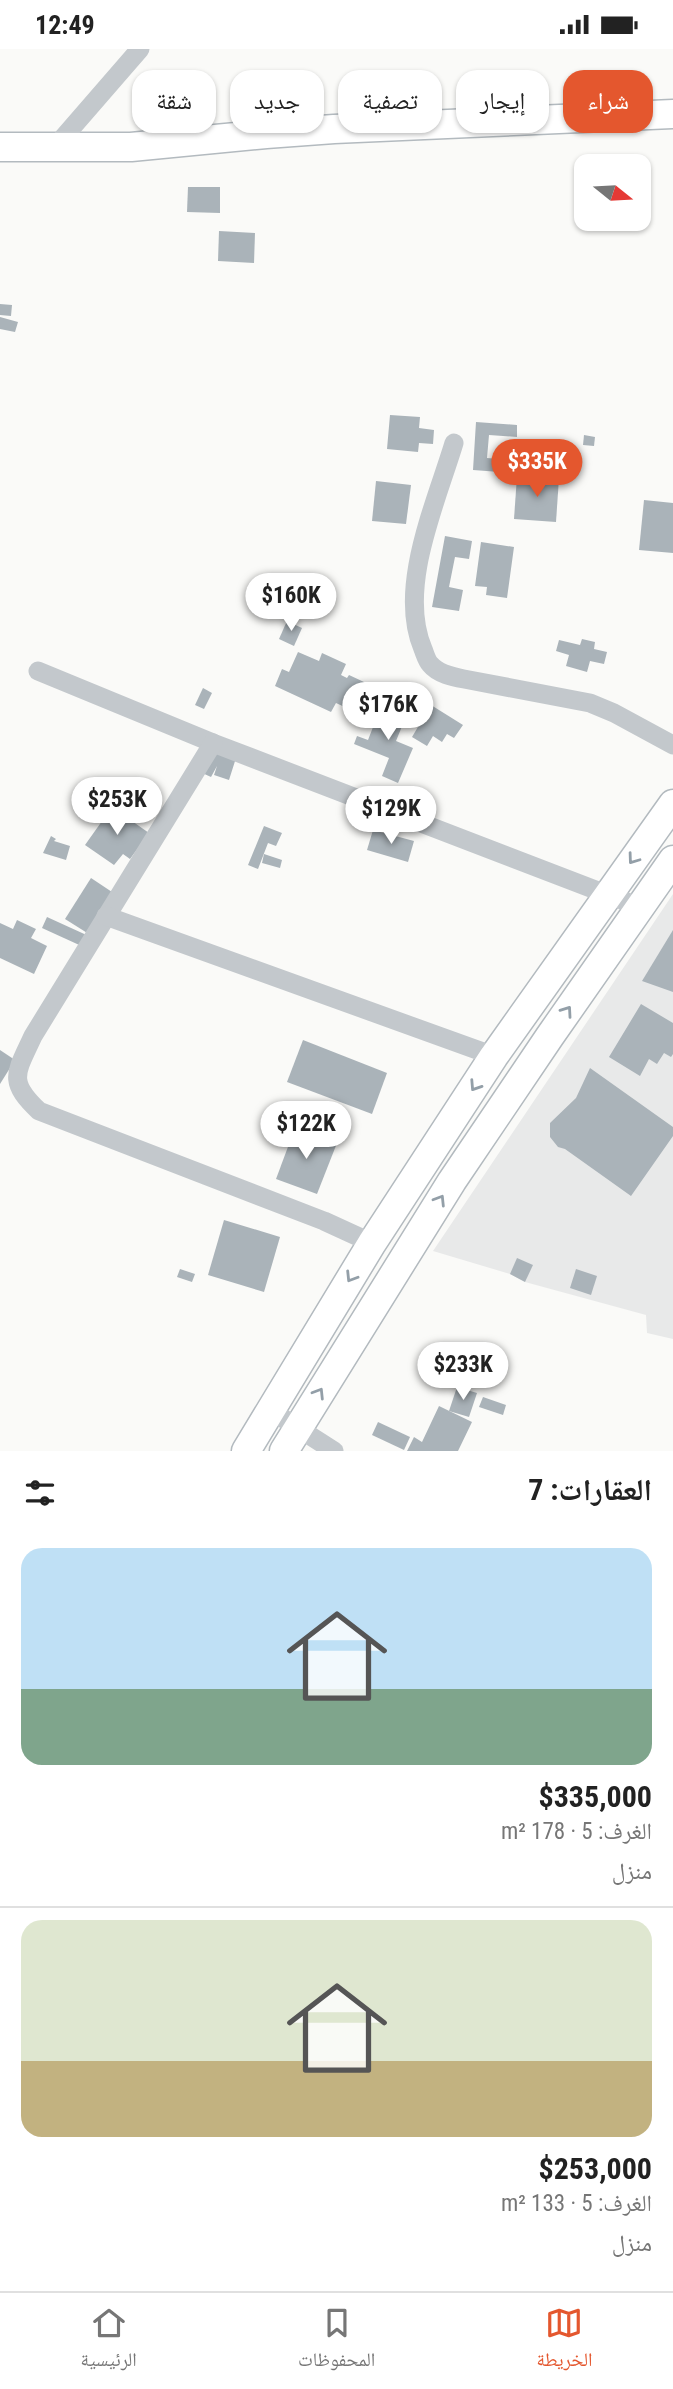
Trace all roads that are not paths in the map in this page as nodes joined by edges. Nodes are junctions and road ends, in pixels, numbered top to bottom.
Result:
1 (140, 49) edge
2 (673, 114) edge
3 (0, 147) edge
4 (55, 147) junction
5 (454, 443) dead end
6 (38, 671) dead end
7 (212, 743) junction
8 (673, 745) edge
9 (673, 804) edge
10 (673, 860) edge
11 (608, 895) junction
12 (640, 907) junction
13 (106, 916) junction
14 (494, 1056) junction
15 (372, 1243) junction
16 (270, 1410) junction
17 (298, 1427) junction
18 (246, 1451) edge
19 (284, 1451) edge
20 (334, 1451) edge

1 - 4 street
2 - 4 main road
3 - 4 main road
5 - 8 street
6 - 7 street
7 - 11 street
7 - 13 street
9 -> 11 main road
10 - 12 main road
11 - 12 street
11 - 14 main road
17 -> 12 main road
13 - 14 street
13 - 15 street
14 -> 15 main road
15 -> 16 main road
16 - 17 street
16 - 18 main road
17 - 19 main road
17 - 20 street

